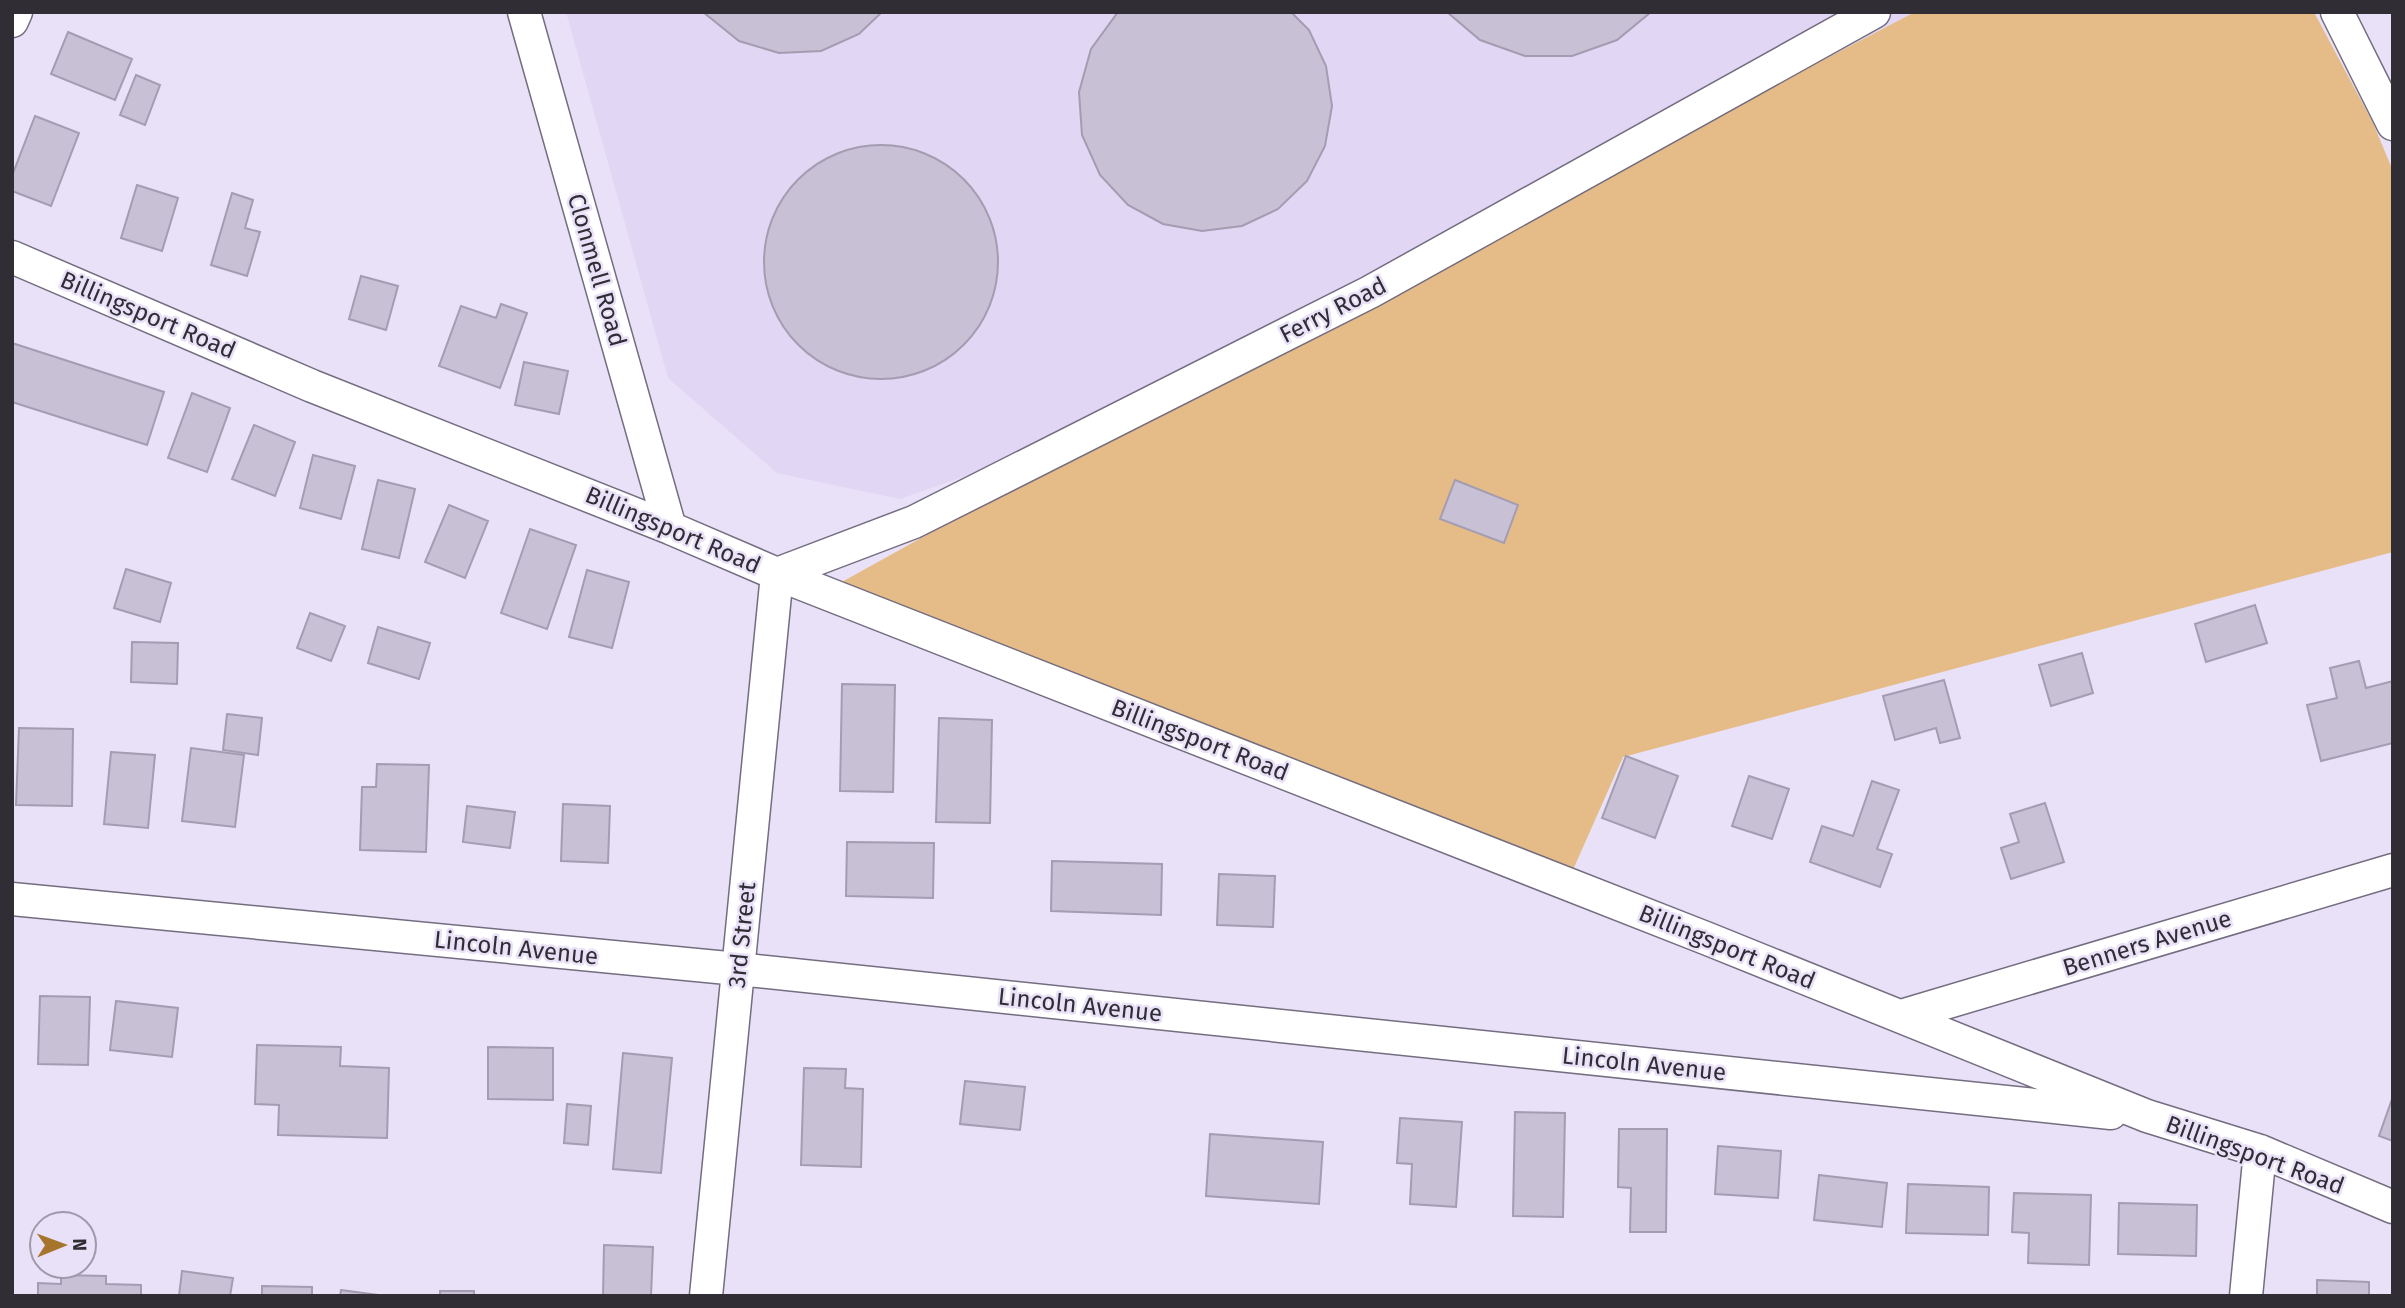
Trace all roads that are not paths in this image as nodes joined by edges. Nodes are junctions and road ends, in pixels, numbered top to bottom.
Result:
1 (16, 12) edge
2 (524, 12) edge
3 (1874, 12) edge
4 (2337, 12) edge
5 (12, 21) edge
6 (2393, 124) edge
7 (12, 257) edge
8 (670, 528) junction
9 (777, 574) junction
10 (2393, 870) edge
11 (12, 899) edge
12 (738, 969) junction
13 (1901, 1016) junction
14 (2147, 1116) junction
15 (2260, 1151) junction
16 (2393, 1207) edge
17 (706, 1296) edge
18 (2246, 1296) edge

1 - 5 street
2 - 8 street, Clonmell Road
3 - 9 street, Ferry Road
4 - 6 street
7 - 8 street, Billingsport Road
8 - 9 street, Billingsport Road
9 - 12 street, 3rd Street
9 - 13 street, Billingsport Road
10 - 13 street, Benners Avenue
11 - 12 street, Lincoln Avenue
12 - 14 street, Lincoln Avenue
12 - 17 street, 3rd Street
13 - 14 street, Billingsport Road
14 - 15 street, Billingsport Road
15 - 16 street, Billingsport Road
15 - 18 street

